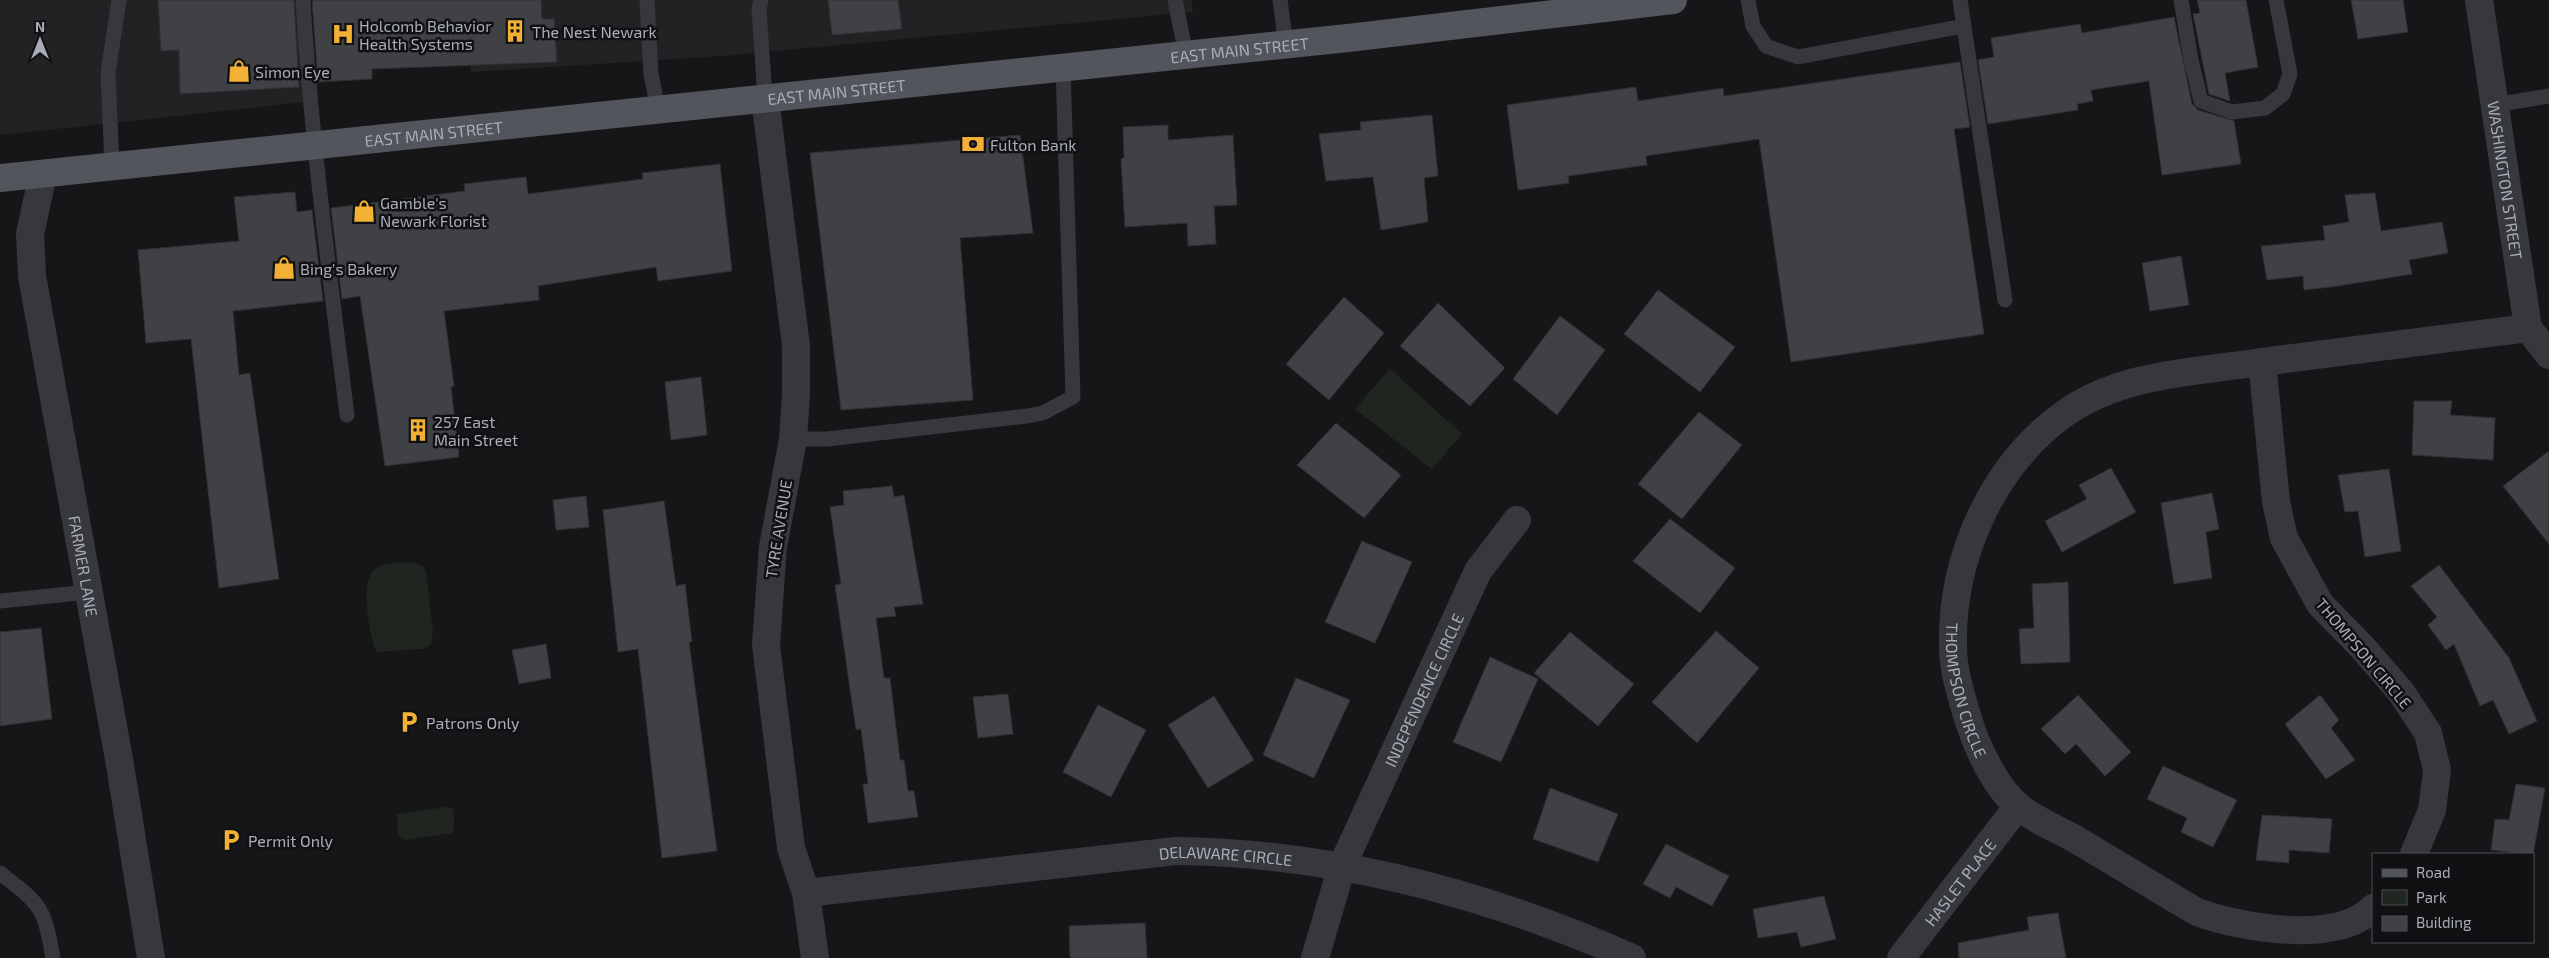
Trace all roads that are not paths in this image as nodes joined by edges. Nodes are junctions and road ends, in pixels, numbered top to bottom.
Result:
1 (119, 0) edge
2 (303, 0) edge
3 (647, 0) edge
4 (761, 0) edge
5 (1175, 0) edge
6 (1280, 0) edge
7 (1673, 0) edge
8 (1748, 0) edge
9 (1960, 0) edge
10 (2181, 0) edge
11 (2276, 0) edge
12 (2479, 0) edge
13 (1644, 2) edge
14 (1558, 7) edge
15 (1964, 26) junction
16 (1286, 45) junction
17 (1186, 55) junction
18 (1063, 68) junction
19 (2549, 96) edge
20 (765, 98) junction
21 (2495, 105) junction
22 (658, 110) junction
23 (316, 145) junction
24 (112, 167) junction
25 (43, 174) junction
26 (0, 178) edge
27 (2005, 300) dead end
28 (2528, 328) junction
29 (2549, 354) edge
30 (2262, 362) junction
31 (347, 415) dead end
32 (793, 439) junction
33 (1517, 520) dead end
34 (89, 592) junction
35 (0, 601) edge
36 (2018, 806) junction
37 (2414, 853) edge
38 (1342, 866) junction
39 (0, 873) edge
40 (806, 893) junction
41 (2372, 909) edge
42 (53, 958) edge
43 (151, 958) edge
44 (815, 958) edge
45 (1315, 958) edge
46 (1632, 958) edge
47 (1900, 958) edge

1 - 24 lane
2 - 23 lane
3 - 22 lane
4 - 20 lane
5 - 17 lane
6 - 16 lane
7 - 13 main road, EAST MAIN STREET
8 - 15 lane
9 - 15 lane
10 - 11 lane
12 - 21 street, WASHINGTON STREET
13 - 14 main road, EAST MAIN STREET
14 - 16 main road, EAST MAIN STREET
15 - 27 lane
16 - 17 main road, EAST MAIN STREET
17 - 18 main road, EAST MAIN STREET
18 - 20 main road, EAST MAIN STREET
18 - 32 lane
19 - 21 lane
20 - 22 main road, EAST MAIN STREET
20 - 32 street, TYRE AVENUE
21 - 28 street, WASHINGTON STREET
22 - 23 main road, EAST MAIN STREET
23 - 24 main road, EAST MAIN STREET
23 - 31 lane
24 - 25 main road, EAST MAIN STREET
25 - 26 main road, EAST MAIN STREET
25 - 34 street, FARMER LANE
28 - 29 street
28 - 30 street, THOMPSON CIRCLE
30 - 36 street, THOMPSON CIRCLE
30 - 37 street, THOMPSON CIRCLE
32 - 40 street, TYRE AVENUE
33 - 38 street, INDEPENDENCE CIRCLE
34 - 35 lane
34 - 43 street, FARMER LANE
36 - 41 street, THOMPSON CIRCLE
36 - 47 street, HASLET PLACE
38 - 40 street, DELAWARE CIRCLE
38 - 45 street, INDEPENDENCE CIRCLE
38 - 46 street, DELAWARE CIRCLE
39 - 42 lane
40 - 44 street, TYRE AVENUE

